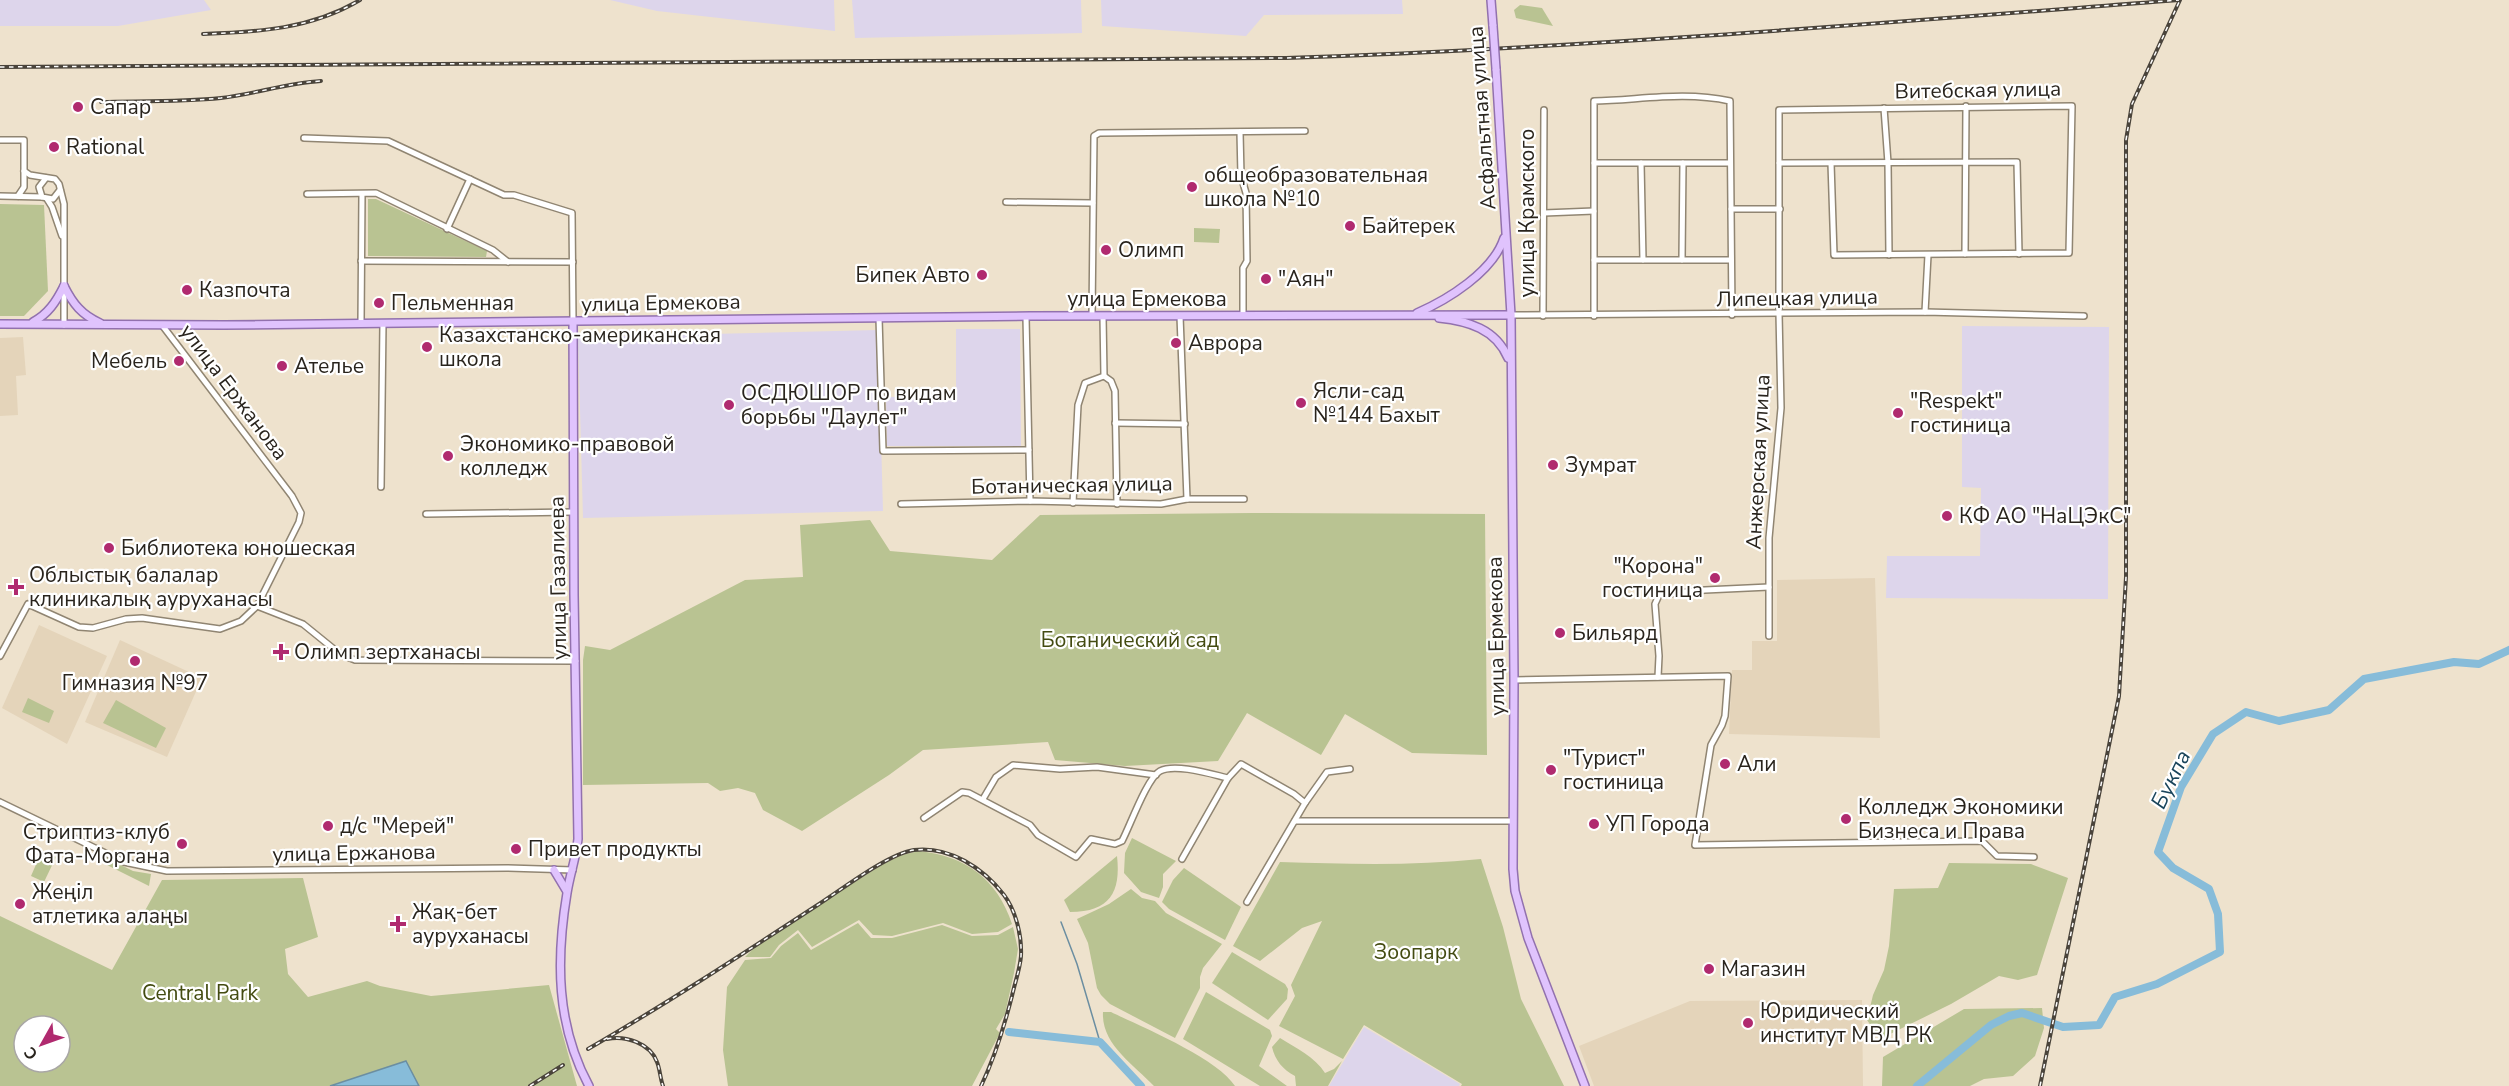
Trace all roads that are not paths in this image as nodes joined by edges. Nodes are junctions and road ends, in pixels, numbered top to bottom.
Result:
1 (1491, 0) edge
2 (1966, 106) junction
3 (1884, 108) junction
4 (1544, 110) dead end
5 (1779, 110) joint
6 (1305, 131) dead end
7 (1240, 132) junction
8 (304, 138) dead end
9 (0, 140) edge
10 (1594, 163) junction
11 (1641, 163) junction
12 (1683, 163) junction
13 (1730, 163) junction
14 (1779, 163) junction
15 (1888, 163) junction
16 (1965, 163) junction
17 (1831, 164) junction
18 (24, 171) junction
19 (48, 178) junction
20 (470, 179) junction
21 (60, 190) junction
22 (307, 194) dead end
23 (363, 194) junction
24 (0, 196) edge
25 (18, 196) junction
26 (44, 198) junction
27 (1006, 202) dead end
28 (1093, 203) junction
29 (1731, 209) junction
30 (1780, 209) junction
31 (1594, 211) junction
32 (1544, 213) junction
33 (447, 229) junction
34 (1505, 233) junction
35 (63, 241) junction
36 (1965, 254) junction
37 (2019, 254) junction
38 (1889, 255) junction
39 (1928, 255) junction
40 (1594, 260) junction
41 (1643, 260) junction
42 (1682, 260) junction
43 (1731, 260) junction
44 (361, 261) junction
45 (508, 262) junction
46 (573, 262) junction
47 (64, 286) junction
48 (1925, 312) junction
49 (1779, 313) junction
50 (1510, 315) junction
51 (1732, 315) junction
52 (1092, 316) junction
53 (1103, 316) junction
54 (1180, 316) junction
55 (1243, 316) junction
56 (1411, 316) junction
57 (1543, 316) junction
58 (1594, 316) junction
59 (2084, 316) dead end
60 (1026, 317) junction
61 (879, 318) junction
62 (573, 321) junction
63 (31, 323) junction
64 (361, 323) junction
65 (383, 323) junction
66 (0, 324) edge
67 (102, 324) junction
68 (64, 325) junction
69 (162, 325) junction
70 (1510, 363) junction
71 (1104, 376) junction
72 (1115, 423) junction
73 (1185, 424) junction
74 (1029, 450) junction
75 (381, 487) dead end
76 (1244, 499) dead end
77 (1187, 500) junction
78 (1030, 501) junction
79 (1073, 503) junction
80 (901, 504) dead end
81 (1117, 504) junction
82 (573, 512) junction
83 (426, 514) dead end
84 (1769, 587) junction
85 (257, 606) junction
86 (1769, 636) dead end
87 (0, 656) edge
88 (576, 661) junction
89 (1658, 677) junction
90 (1514, 680) junction
91 (1350, 769) dead end
92 (1155, 775) junction
93 (1228, 778) junction
94 (983, 800) junction
95 (0, 802) edge
96 (1305, 803) junction
97 (924, 818) dead end
98 (1294, 821) junction
99 (1512, 821) junction
100 (2034, 857) dead end
101 (1182, 859) dead end
102 (554, 870) junction
103 (573, 870) junction
104 (567, 891) junction
105 (1247, 902) dead end
106 (589, 1086) edge
107 (1585, 1086) edge

1 - 34 main road, Асфальтная улица, bridge
2 - 3 street, Витебская улица
2 - 16 street
2 - 37 street, Витебская улица
3 - 5 street, Витебская улица
3 - 15 street
4 - 32 street, улица Крамского
5 - 14 street, Анжерская улица
6 - 7 street
7 - 28 street
7 - 55 street
8 - 20 street
9 - 18 street
10 - 11 street
10 - 13 street
10 - 31 street
11 - 12 street
11 - 41 street
12 - 13 street
12 - 42 street
13 - 29 street
14 - 17 street
14 - 30 street, Анжерская улица
15 - 16 street
15 - 17 street
15 - 38 street
16 - 36 street
16 - 37 street
17 - 38 street
18 - 19 street
18 - 25 street
19 - 21 street
19 - 26 street
20 - 33 street
20 - 46 street, улица Газалиева
21 - 26 street
21 - 35 street
22 - 23 street
23 - 33 street
23 - 44 street
24 - 25 street
25 - 26 street
26 - 35 street
27 - 28 street
28 - 52 street
29 - 30 street
29 - 43 street
30 - 49 street, Анжерская улица
31 - 32 street
31 - 40 street
32 - 57 street, улица Крамского
33 - 45 street
34 - 50 main road, Асфальтная улица
34 - 56 main road
35 - 47 street
36 - 37 street
36 - 39 street
38 - 39 street
39 - 48 street
40 - 41 street
40 - 58 street
41 - 42 street
42 - 43 street
43 - 51 street
44 - 45 street
44 - 64 street
45 - 46 street
46 - 62 street, улица Газалиева
47 - 63 main road
47 - 67 main road
47 - 68 street
48 - 49 street, Липецкая улица
48 - 59 street, Липецкая улица
49 - 51 street, Липецкая улица
49 - 84 street, Анжерская улица
50 - 56 main road, улица Ермекова
50 - 57 street, Липецкая улица
50 - 70 main road, улица Ермекова
51 - 58 street, Липецкая улица
52 - 53 main road, улица Ермекова
52 - 60 main road, улица Ермекова
53 - 54 main road, улица Ермекова
53 - 71 street
54 - 55 main road, улица Ермекова
54 - 73 street
55 - 56 main road, улица Ермекова
56 - 70 main road
57 - 58 street, Липецкая улица
60 - 61 main road, улица Ермекова
60 - 74 street
61 - 62 main road, улица Ермекова
61 - 74 street
62 - 65 main road, улица Ермекова
62 - 82 main road, улица Газалиева
63 - 66 main road, улица Ермекова
63 - 68 main road, улица Ермекова
64 - 65 main road, улица Ермекова
64 - 69 main road, улица Ермекова
65 - 75 street
67 - 68 main road, улица Ермекова
67 - 69 main road, улица Ермекова
69 - 85 street, улица Ержанова
70 - 90 main road, улица Ермекова
71 - 72 street
71 - 79 street
72 - 73 street
72 - 81 street
73 - 77 street
74 - 78 street
76 - 77 street, Ботаническая улица
77 - 81 street, Ботаническая улица
78 - 79 street, Ботаническая улица
78 - 80 street, Ботаническая улица
79 - 81 street, Ботаническая улица
82 - 83 street
82 - 88 main road, улица Газалиева
84 - 86 street, Анжерская улица
84 - 89 street
85 - 87 street, улица Ержанова
85 - 88 street
88 - 103 main road, улица Газалиева
89 - 90 street
89 - 100 street
90 - 99 main road, улица Ермекова
91 - 96 street
92 - 93 street
92 - 94 street
92 - 94 street
93 - 96 street
93 - 101 street
94 - 97 street
95 - 102 street, улица Ержанова
96 - 98 street
98 - 99 street
98 - 105 street
99 - 107 main road, улица Ермекова
102 - 103 street, улица Ержанова
102 - 104 main road
103 - 104 main road, улица Газалиева
104 - 106 main road, улица Газалиева

